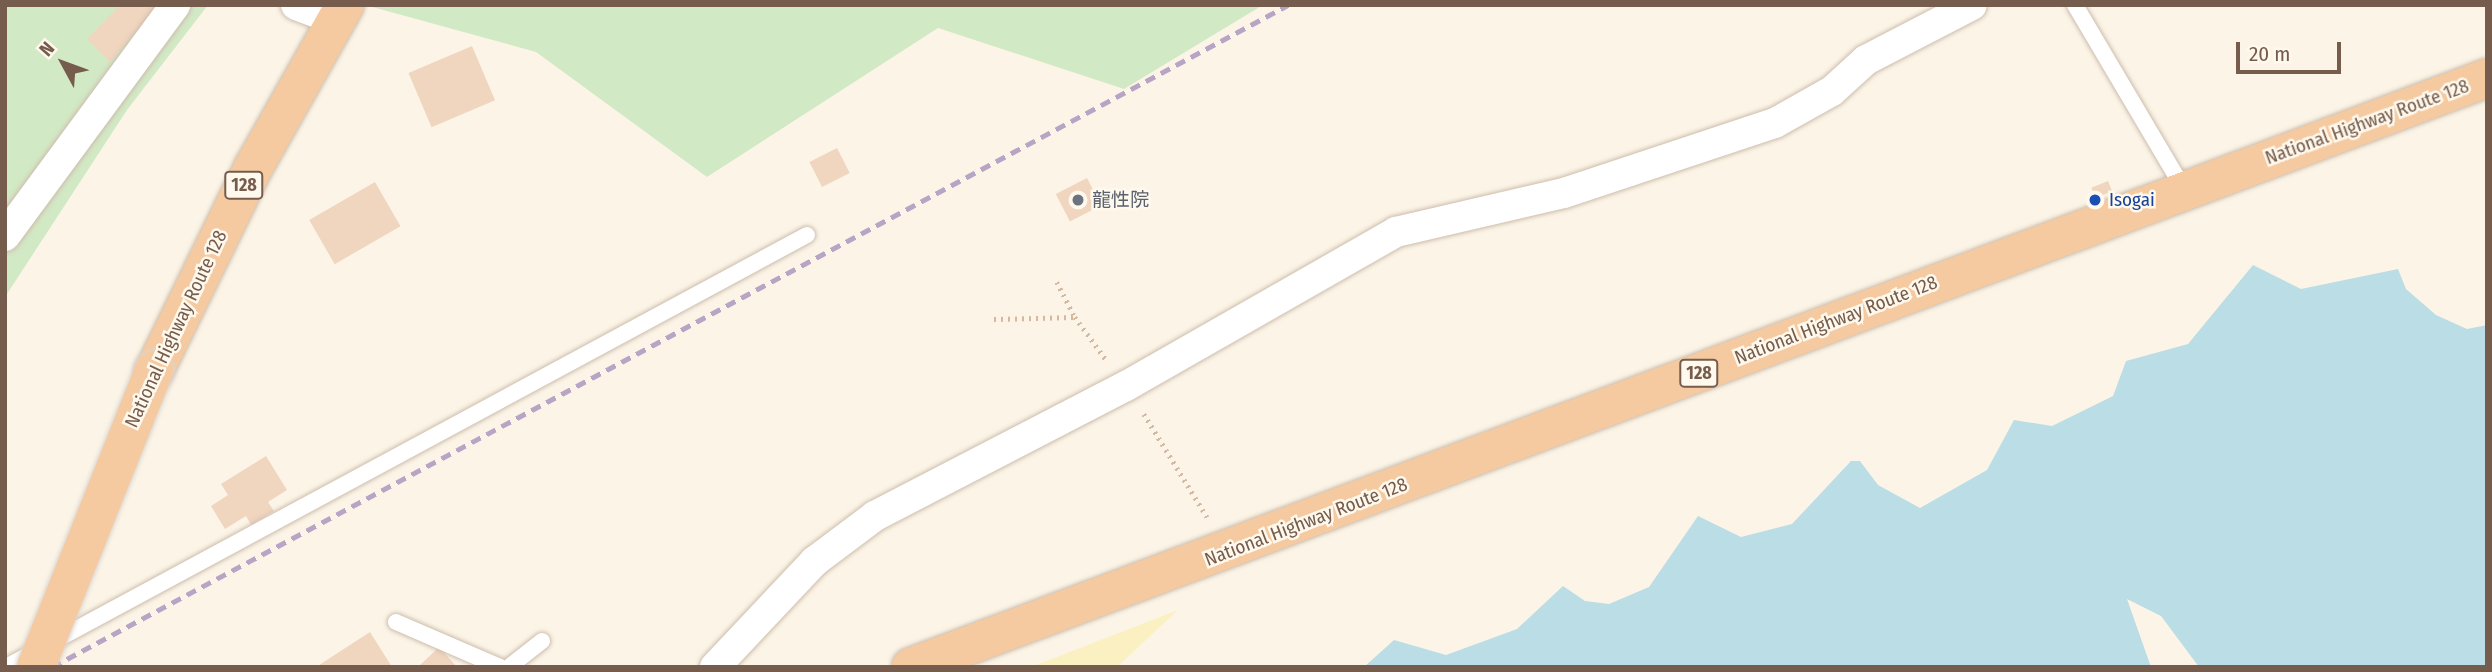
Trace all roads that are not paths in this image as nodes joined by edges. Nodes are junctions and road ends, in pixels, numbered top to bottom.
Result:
1 (175, 5) edge
2 (296, 5) edge
3 (1972, 5) edge
4 (2075, 5) edge
5 (340, 13) edge
6 (2487, 78) edge
7 (2184, 189) junction
8 (807, 235) dead end
9 (5, 236) edge
10 (396, 622) dead end
11 (542, 641) dead end
12 (6, 667) edge
13 (36, 667) edge
14 (500, 667) edge
15 (509, 667) edge
16 (715, 667) edge
17 (911, 667) edge

1 - 9 street
2 - 5 street
3 - 16 street
4 - 7 lane
5 - 13 highway, National Highway Route 128 / 128, bridge
6 - 7 highway, National Highway Route 128 / 128
7 - 17 highway, National Highway Route 128 / 128
8 - 12 lane
10 - 14 lane
11 - 15 lane

